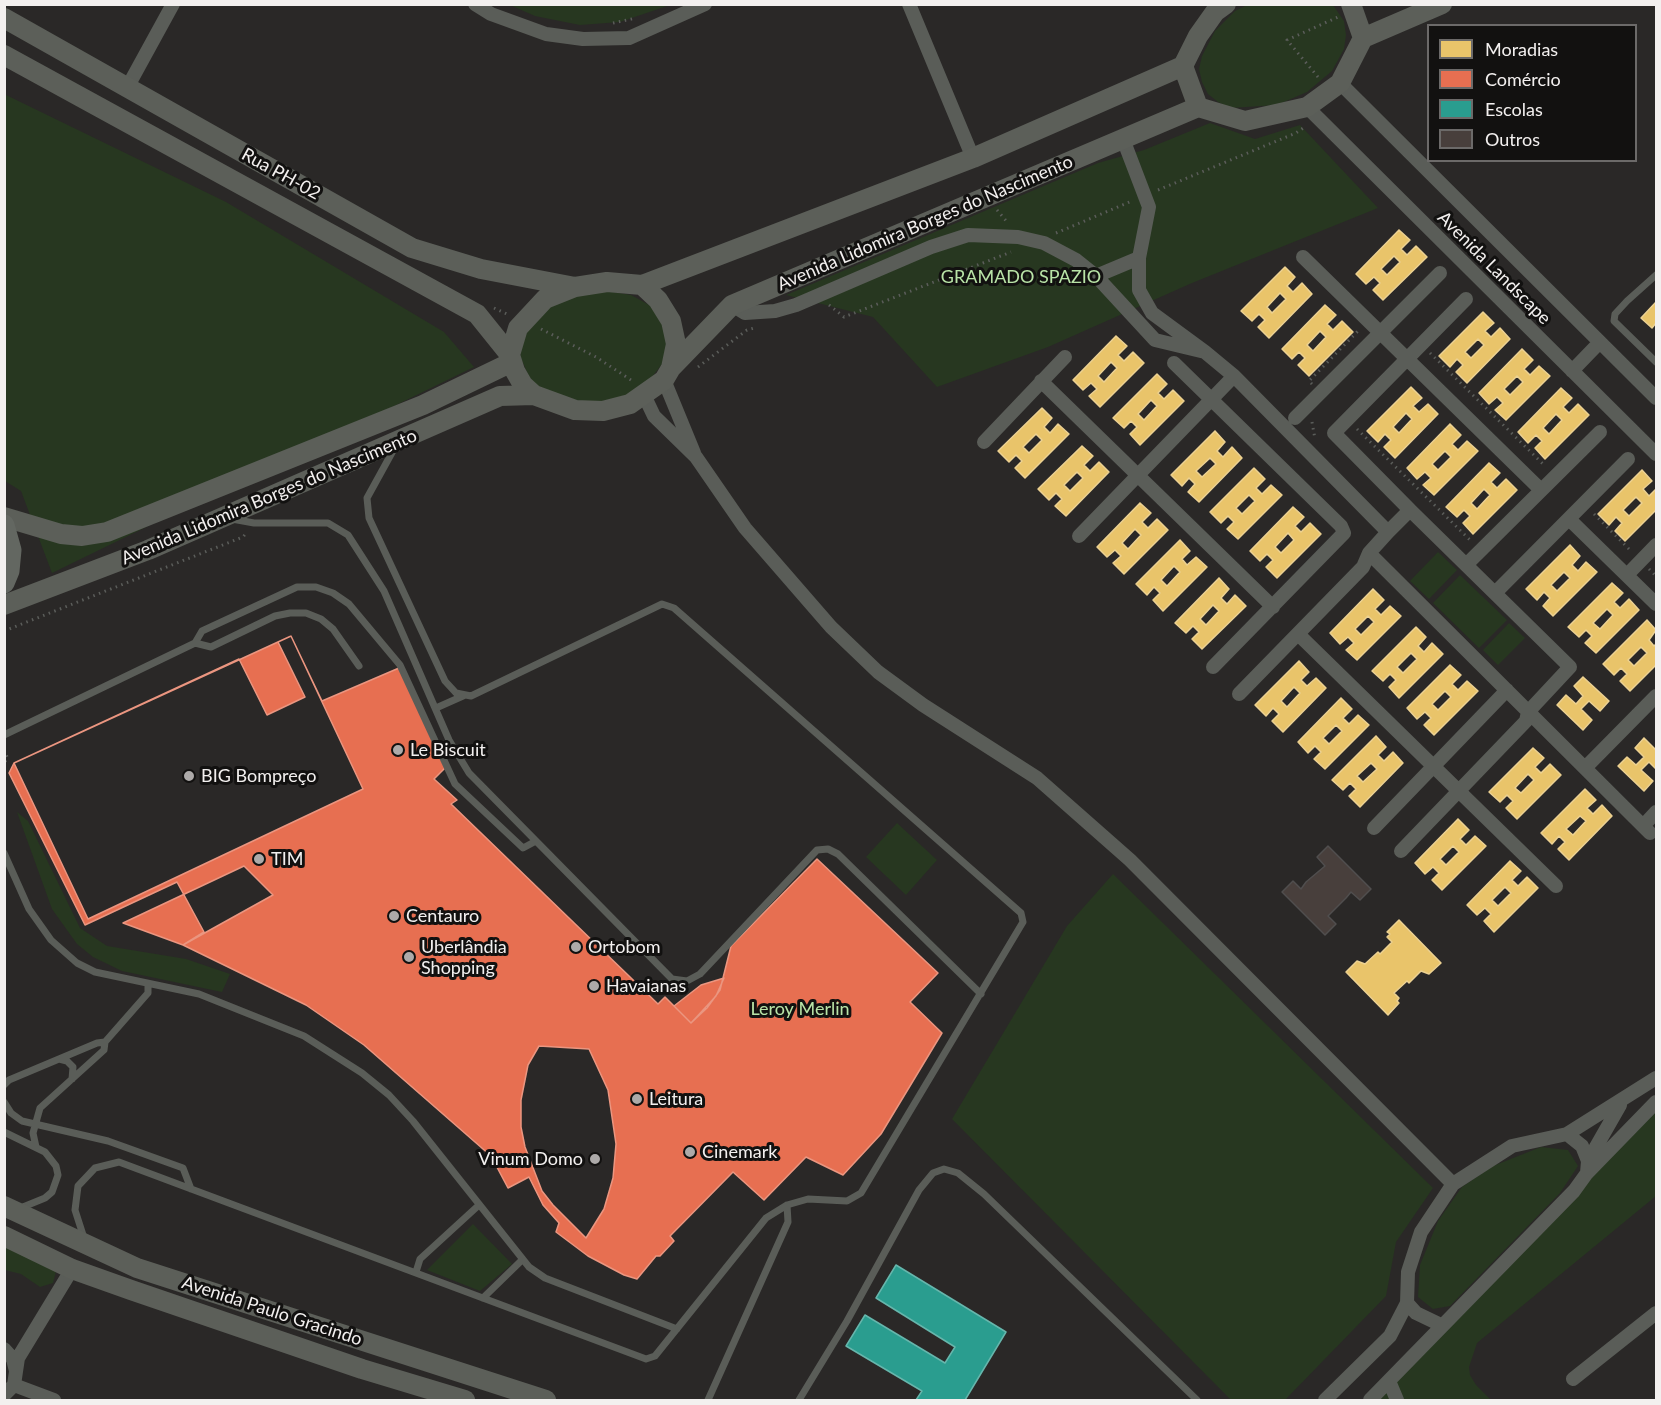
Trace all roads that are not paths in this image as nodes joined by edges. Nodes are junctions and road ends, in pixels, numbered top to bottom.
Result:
1 (173, 4) edge
2 (475, 4) edge
3 (705, 4) edge
4 (909, 4) edge
5 (1442, 4) edge
6 (1352, 6) edge
7 (1216, 7) edge
8 (4, 18) edge
9 (1363, 38) junction
10 (4, 55) edge
11 (1183, 66) junction
12 (1335, 87) junction
13 (127, 88) junction
14 (1198, 107) junction
15 (1307, 107) junction
16 (1123, 139) junction
17 (973, 158) junction
18 (1303, 257) dead end
19 (1139, 258) junction
20 (1440, 273) dead end
21 (1656, 275) edge
22 (1096, 276) junction
23 (642, 285) junction
24 (575, 287) junction
25 (1466, 299) dead end
26 (732, 305) junction
27 (1381, 332) junction
28 (1600, 342) junction
29 (1205, 352) junction
30 (1065, 357) dead end
31 (1407, 357) junction
32 (511, 359) junction
33 (1656, 362) edge
34 (1174, 363) dead end
35 (1572, 370) junction
36 (667, 374) junction
37 (1234, 376) junction
38 (1041, 381) junction
39 (534, 395) junction
40 (644, 395) junction
41 (1656, 398) edge
42 (1211, 400) junction
43 (1295, 418) dead end
44 (1600, 432) dead end
45 (984, 441) dead end
46 (398, 442) junction
47 (1656, 454) edge
48 (696, 458) junction
49 (1628, 459) dead end
50 (1137, 476) junction
51 (1541, 490) junction
52 (202, 494) junction
53 (1410, 510) junction
54 (4, 517) edge
55 (219, 519) junction
56 (1569, 519) junction
57 (4, 525) edge
58 (1388, 532) junction
59 (1079, 536) dead end
60 (1656, 545) edge
61 (1369, 553) junction
62 (1467, 564) junction
63 (1627, 575) junction
64 (4, 583) edge
65 (1496, 592) junction
66 (1656, 604) edge
67 (4, 605) edge
68 (1272, 607) junction
69 (1298, 634) junction
70 (195, 643) junction
71 (359, 666) dead end
72 (1213, 667) dead end
73 (1507, 690) junction
74 (1239, 694) dead end
75 (463, 696) junction
76 (1656, 696) edge
77 (436, 708) junction
78 (1528, 712) junction
79 (4, 735) edge
80 (1432, 766) junction
81 (1585, 768) junction
82 (1458, 792) junction
83 (1656, 812) edge
84 (1374, 828) dead end
85 (536, 841) junction
86 (1401, 852) dead end
87 (4, 853) edge
88 (1556, 886) dead end
89 (148, 984) junction
90 (981, 994) junction
91 (105, 1042) junction
92 (59, 1059) junction
93 (1656, 1078) edge
94 (72, 1079) junction
95 (4, 1085) edge
96 (4, 1102) edge
97 (1656, 1102) edge
98 (1621, 1103) junction
99 (34, 1126) junction
100 (4, 1132) edge
101 (1567, 1134) junction
102 (36, 1147) junction
103 (1588, 1167) junction
104 (1454, 1184) junction
105 (191, 1189) junction
106 (479, 1205) junction
107 (787, 1205) junction
108 (9, 1208) edge
109 (4, 1236) edge
110 (86, 1244) junction
111 (522, 1260) junction
112 (72, 1269) junction
113 (416, 1272) junction
114 (483, 1298) junction
115 (234, 1299) junction
116 (1407, 1303) junction
117 (1656, 1313) edge
118 (227, 1322) junction
119 (1441, 1325) junction
120 (677, 1329) junction
121 (373, 1343) junction
122 (4, 1349) edge
123 (362, 1369) junction
124 (1573, 1379) dead end
125 (1389, 1381) junction
126 (10, 1389) edge
127 (54, 1401) edge
128 (465, 1401) edge
129 (546, 1401) edge
130 (708, 1401) edge
131 (799, 1401) edge
132 (1197, 1401) edge
133 (1325, 1401) edge
134 (1370, 1401) edge
135 (1396, 1401) edge

1 - 13 street
2 - 3 street
4 - 17 street
5 - 9 street
6 - 9 street
7 - 11 street
8 - 13 street, Rua PH-02
9 - 12 street
10 - 32 street, Rua PH-02
11 - 14 street
11 - 17 street
12 - 15 street
12 - 28 street, Avenida Landscape
13 - 24 street, Rua PH-02
14 - 15 street
14 - 16 street, Avenida Lidomira Borges do Nascimento
15 - 35 street, Avenida Landscape
16 - 19 street
16 - 26 street, Avenida Lidomira Borges do Nascimento
17 - 23 street
18 - 27 street
19 - 22 street
19 - 29 street
20 - 27 street
21 - 33 lane
22 - 26 street
22 - 29 street
23 - 24 street
23 - 36 street
24 - 32 street
25 - 31 street
26 - 36 street, Avenida Lidomira Borges do Nascimento
27 - 31 street
27 - 43 street
28 - 35 street
28 - 41 street, Avenida Landscape
29 - 37 street
30 - 38 street
31 - 51 street
31 - 53 street
32 - 39 street
32 - 52 street, Avenida Lidomira Borges do Nascimento
34 - 42 street
35 - 47 street, Avenida Landscape
36 - 40 street
36 - 48 street
37 - 42 street
37 - 58 street
38 - 45 street
38 - 50 street
39 - 40 street
39 - 46 street, Avenida Lidomira Borges do Nascimento
40 - 48 street
42 - 50 street
42 - 68 street
44 - 51 street
46 - 55 street, Avenida Lidomira Borges do Nascimento
46 - 75 lane
48 - 104 street
49 - 56 street
50 - 59 street
50 - 68 street
51 - 62 street
52 - 54 street, Avenida Lidomira Borges do Nascimento
52 - 55 street
53 - 58 street
53 - 62 street
55 - 67 street, Avenida Lidomira Borges do Nascimento
55 - 77 lane
56 - 63 street
56 - 65 street
57 - 64 main road
58 - 61 street
60 - 63 street
61 - 69 street
61 - 73 street
62 - 65 street
63 - 66 street
65 - 78 street
68 - 72 street
69 - 74 street
69 - 80 street
70 - 71 lane
70 - 79 lane
70 - 85 lane
73 - 78 street
73 - 80 street
75 - 77 lane
75 - 90 lane
76 - 81 street
77 - 85 lane
78 - 81 street
78 - 82 street
80 - 82 street
80 - 84 street
81 - 83 street
82 - 86 street
82 - 88 street
85 - 90 lane
87 - 89 lane
89 - 91 lane
89 - 106 lane
90 - 107 lane
91 - 92 lane
91 - 94 lane
92 - 94 lane
92 - 95 lane
93 - 98 street
94 - 99 lane
96 - 99 lane
97 - 103 street
98 - 101 street
98 - 103 street
99 - 102 lane
99 - 105 lane
100 - 102 lane
101 - 103 street
101 - 104 street
102 - 108 lane
103 - 119 street
104 - 116 street
105 - 110 lane
105 - 113 lane
106 - 111 lane
106 - 113 lane
107 - 120 lane
107 - 130 lane
108 - 110 street, Avenida Paulo Gracindo
109 - 112 street, Avenida Paulo Gracindo
110 - 115 street, Avenida Paulo Gracindo
111 - 114 lane
111 - 120 lane
112 - 118 street, Avenida Paulo Gracindo
112 - 126 street
113 - 114 lane
114 - 120 lane
115 - 118 street
115 - 121 street, Avenida Paulo Gracindo
116 - 119 street
116 - 133 street
117 - 124 street
118 - 123 street, Avenida Paulo Gracindo
119 - 125 street
121 - 123 street
121 - 129 street, Avenida Paulo Gracindo
122 - 126 street
123 - 128 street, Avenida Paulo Gracindo
125 - 134 street
125 - 135 street
126 - 127 street
131 - 132 lane

